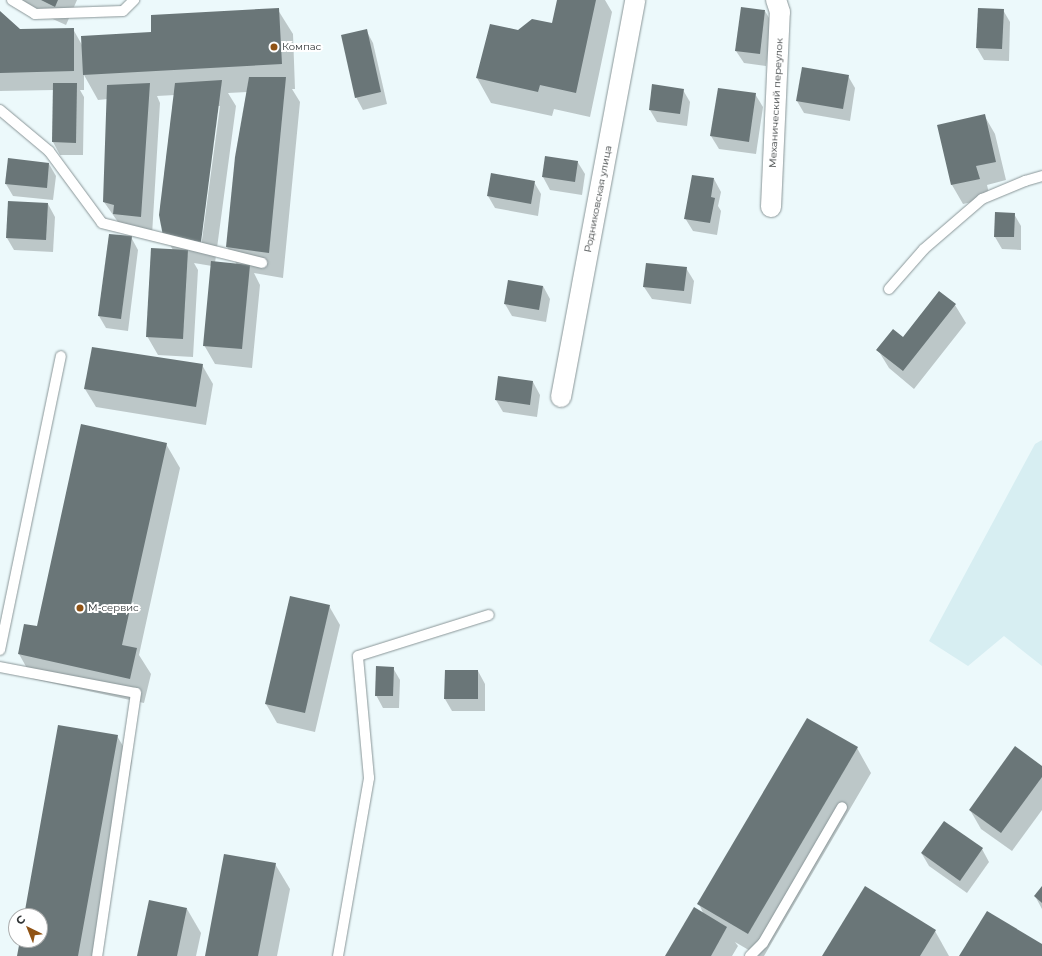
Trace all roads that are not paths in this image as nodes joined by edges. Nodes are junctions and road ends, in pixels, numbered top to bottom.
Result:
1 (12, 0) edge
2 (134, 0) edge
3 (635, 0) edge
4 (776, 0) edge
5 (0, 110) edge
6 (1042, 176) edge
7 (771, 207) dead end
8 (262, 263) dead end
9 (890, 289) dead end
10 (61, 356) dead end
11 (561, 397) dead end
12 (489, 615) dead end
13 (0, 650) edge
14 (0, 667) edge
15 (842, 807) dead end
16 (97, 956) edge
17 (338, 956) edge
18 (750, 956) edge

1 - 2 lane
3 - 11 street, Родниковская улица
4 - 7 street, Механический переулок
5 - 8 lane
6 - 9 lane
10 - 13 lane
12 - 17 lane
14 - 16 lane
15 - 18 lane

